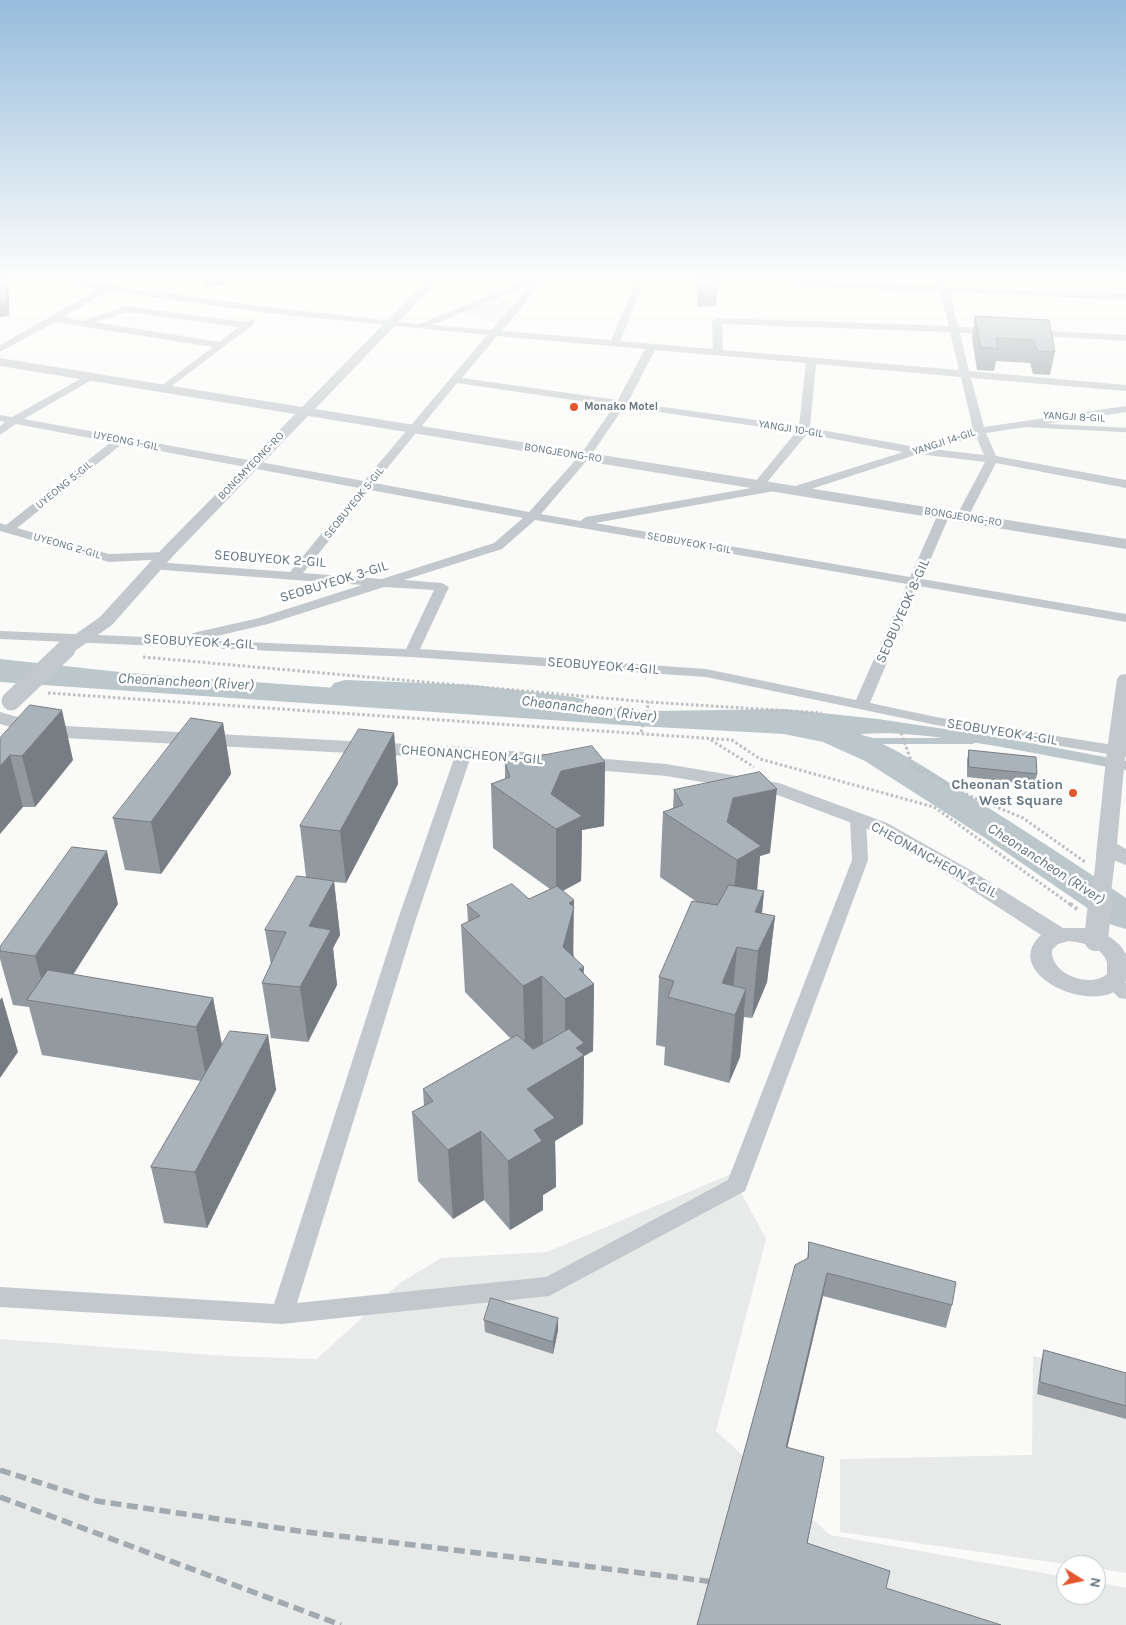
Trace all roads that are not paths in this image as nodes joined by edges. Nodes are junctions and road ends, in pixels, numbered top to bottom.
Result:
1 (207, 356) edge
2 (359, 356) edge
3 (475, 356) edge
4 (647, 356) edge
5 (758, 356) edge
6 (960, 356) edge
7 (811, 361) junction
8 (0, 362) edge
9 (964, 375) junction
10 (91, 376) junction
11 (455, 380) junction
12 (166, 388) junction
13 (1126, 388) edge
14 (621, 404) junction
15 (1126, 409) edge
16 (305, 411) junction
17 (0, 418) edge
18 (14, 420) junction
19 (1020, 425) junction
20 (412, 428) junction
21 (804, 430) junction
22 (1126, 430) edge
23 (979, 431) junction
24 (0, 432) edge
25 (120, 440) junction
26 (917, 451) junction
27 (585, 456) junction
28 (992, 459) junction
29 (253, 464) junction
30 (759, 484) junction
31 (1126, 484) edge
32 (369, 485) junction
33 (776, 487) junction
34 (796, 490) junction
35 (944, 514) junction
36 (532, 516) junction
37 (962, 517) junction
38 (574, 524) junction
39 (4, 528) edge
40 (1126, 544) edge
41 (159, 561) junction
42 (294, 576) junction
43 (916, 582) junction
44 (385, 583) junction
45 (1126, 618) edge
46 (0, 635) edge
47 (84, 637) junction
48 (178, 641) junction
49 (411, 652) junction
50 (1125, 690) edge
51 (861, 706) junction
52 (4, 711) edge
53 (45, 731) junction
54 (23, 742) edge
55 (1121, 751) edge
56 (464, 753) junction
57 (858, 819) junction
58 (1113, 853) edge
59 (1057, 936) junction
60 (1096, 939) junction
61 (1120, 987) edge
62 (0, 1297) edge
63 (282, 1314) junction

1 - 12 street
2 - 16 street, BONGMYEONG-RO
3 - 11 street, SEOBUYEOK 5-GIL
4 - 14 street
5 - 7 street
6 - 9 street
7 - 9 street
7 - 21 street
8 - 10 street, BONGJEONG-RO
9 - 13 street
9 - 23 street
10 - 12 street, BONGJEONG-RO
10 - 18 street
11 - 14 street, YANGJI 10-GIL
11 - 20 street, SEOBUYEOK 5-GIL
12 - 16 street, BONGJEONG-RO
14 - 21 street, YANGJI 10-GIL
14 - 27 street
15 - 19 street, YANGJI 14-GIL
16 - 20 street, BONGJEONG-RO
16 - 29 street, BONGMYEONG-RO
17 - 18 street, UYEONG 1-GIL
18 - 24 street
18 - 25 street, UYEONG 1-GIL
19 - 22 lane, YANGJI 8-GIL
19 - 23 street, YANGJI 14-GIL
20 - 27 street, BONGJEONG-RO
20 - 32 street, SEOBUYEOK 5-GIL
21 - 26 street, YANGJI 10-GIL
21 - 30 street
23 - 26 street, YANGJI 14-GIL
23 - 28 street
25 - 29 street, UYEONG 1-GIL
25 - 39 street, UYEONG 5-GIL
26 - 28 street, YANGJI 10-GIL
26 - 34 street, YANGJI 14-GIL
27 - 30 street, BONGJEONG-RO
27 - 36 street
28 - 31 street, YANGJI 10-GIL
28 - 37 street
29 - 32 street, SEOBUYEOK 1-GIL
29 - 41 street, BONGMYEONG-RO
30 - 33 street, BONGJEONG-RO
32 - 36 street, SEOBUYEOK 1-GIL
32 - 42 street, SEOBUYEOK 5-GIL
33 - 34 street, BONGJEONG-RO
33 - 38 street
34 - 35 street, BONGJEONG-RO
35 - 37 street, BONGJEONG-RO
35 - 43 street, SEOBUYEOK 8-GIL
36 - 38 street, SEOBUYEOK 1-GIL
36 - 44 street, SEOBUYEOK 3-GIL
37 - 40 street, BONGJEONG-RO
38 - 43 street, SEOBUYEOK 1-GIL
39 - 41 street, UYEONG 2-GIL
41 - 42 street, SEOBUYEOK 2-GIL
41 - 47 street, BONGMYEONG-RO
42 - 44 street, SEOBUYEOK 2-GIL
43 - 45 street, SEOBUYEOK 1-GIL
43 - 51 street, SEOBUYEOK 8-GIL
44 - 48 street, SEOBUYEOK 3-GIL
44 - 49 street, SEOBUYEOK 2-GIL
46 - 47 street
47 - 48 street, SEOBUYEOK 4-GIL
47 - 52 street, BONGMYEONG-RO, bridge
48 - 49 street, SEOBUYEOK 4-GIL
49 - 51 street, SEOBUYEOK 4-GIL
50 - 55 street
51 - 55 street, SEOBUYEOK 4-GIL
52 - 53 street, CHEONANCHEON 4-GIL
53 - 54 street
53 - 56 street, CHEONANCHEON 4-GIL
55 - 58 street
56 - 57 street, CHEONANCHEON 4-GIL
56 - 63 street
57 - 59 street, CHEONANCHEON 4-GIL
57 - 63 street
58 - 60 street, bridge
59 - 60 street
59 - 61 street
60 - 61 street
62 - 63 street

